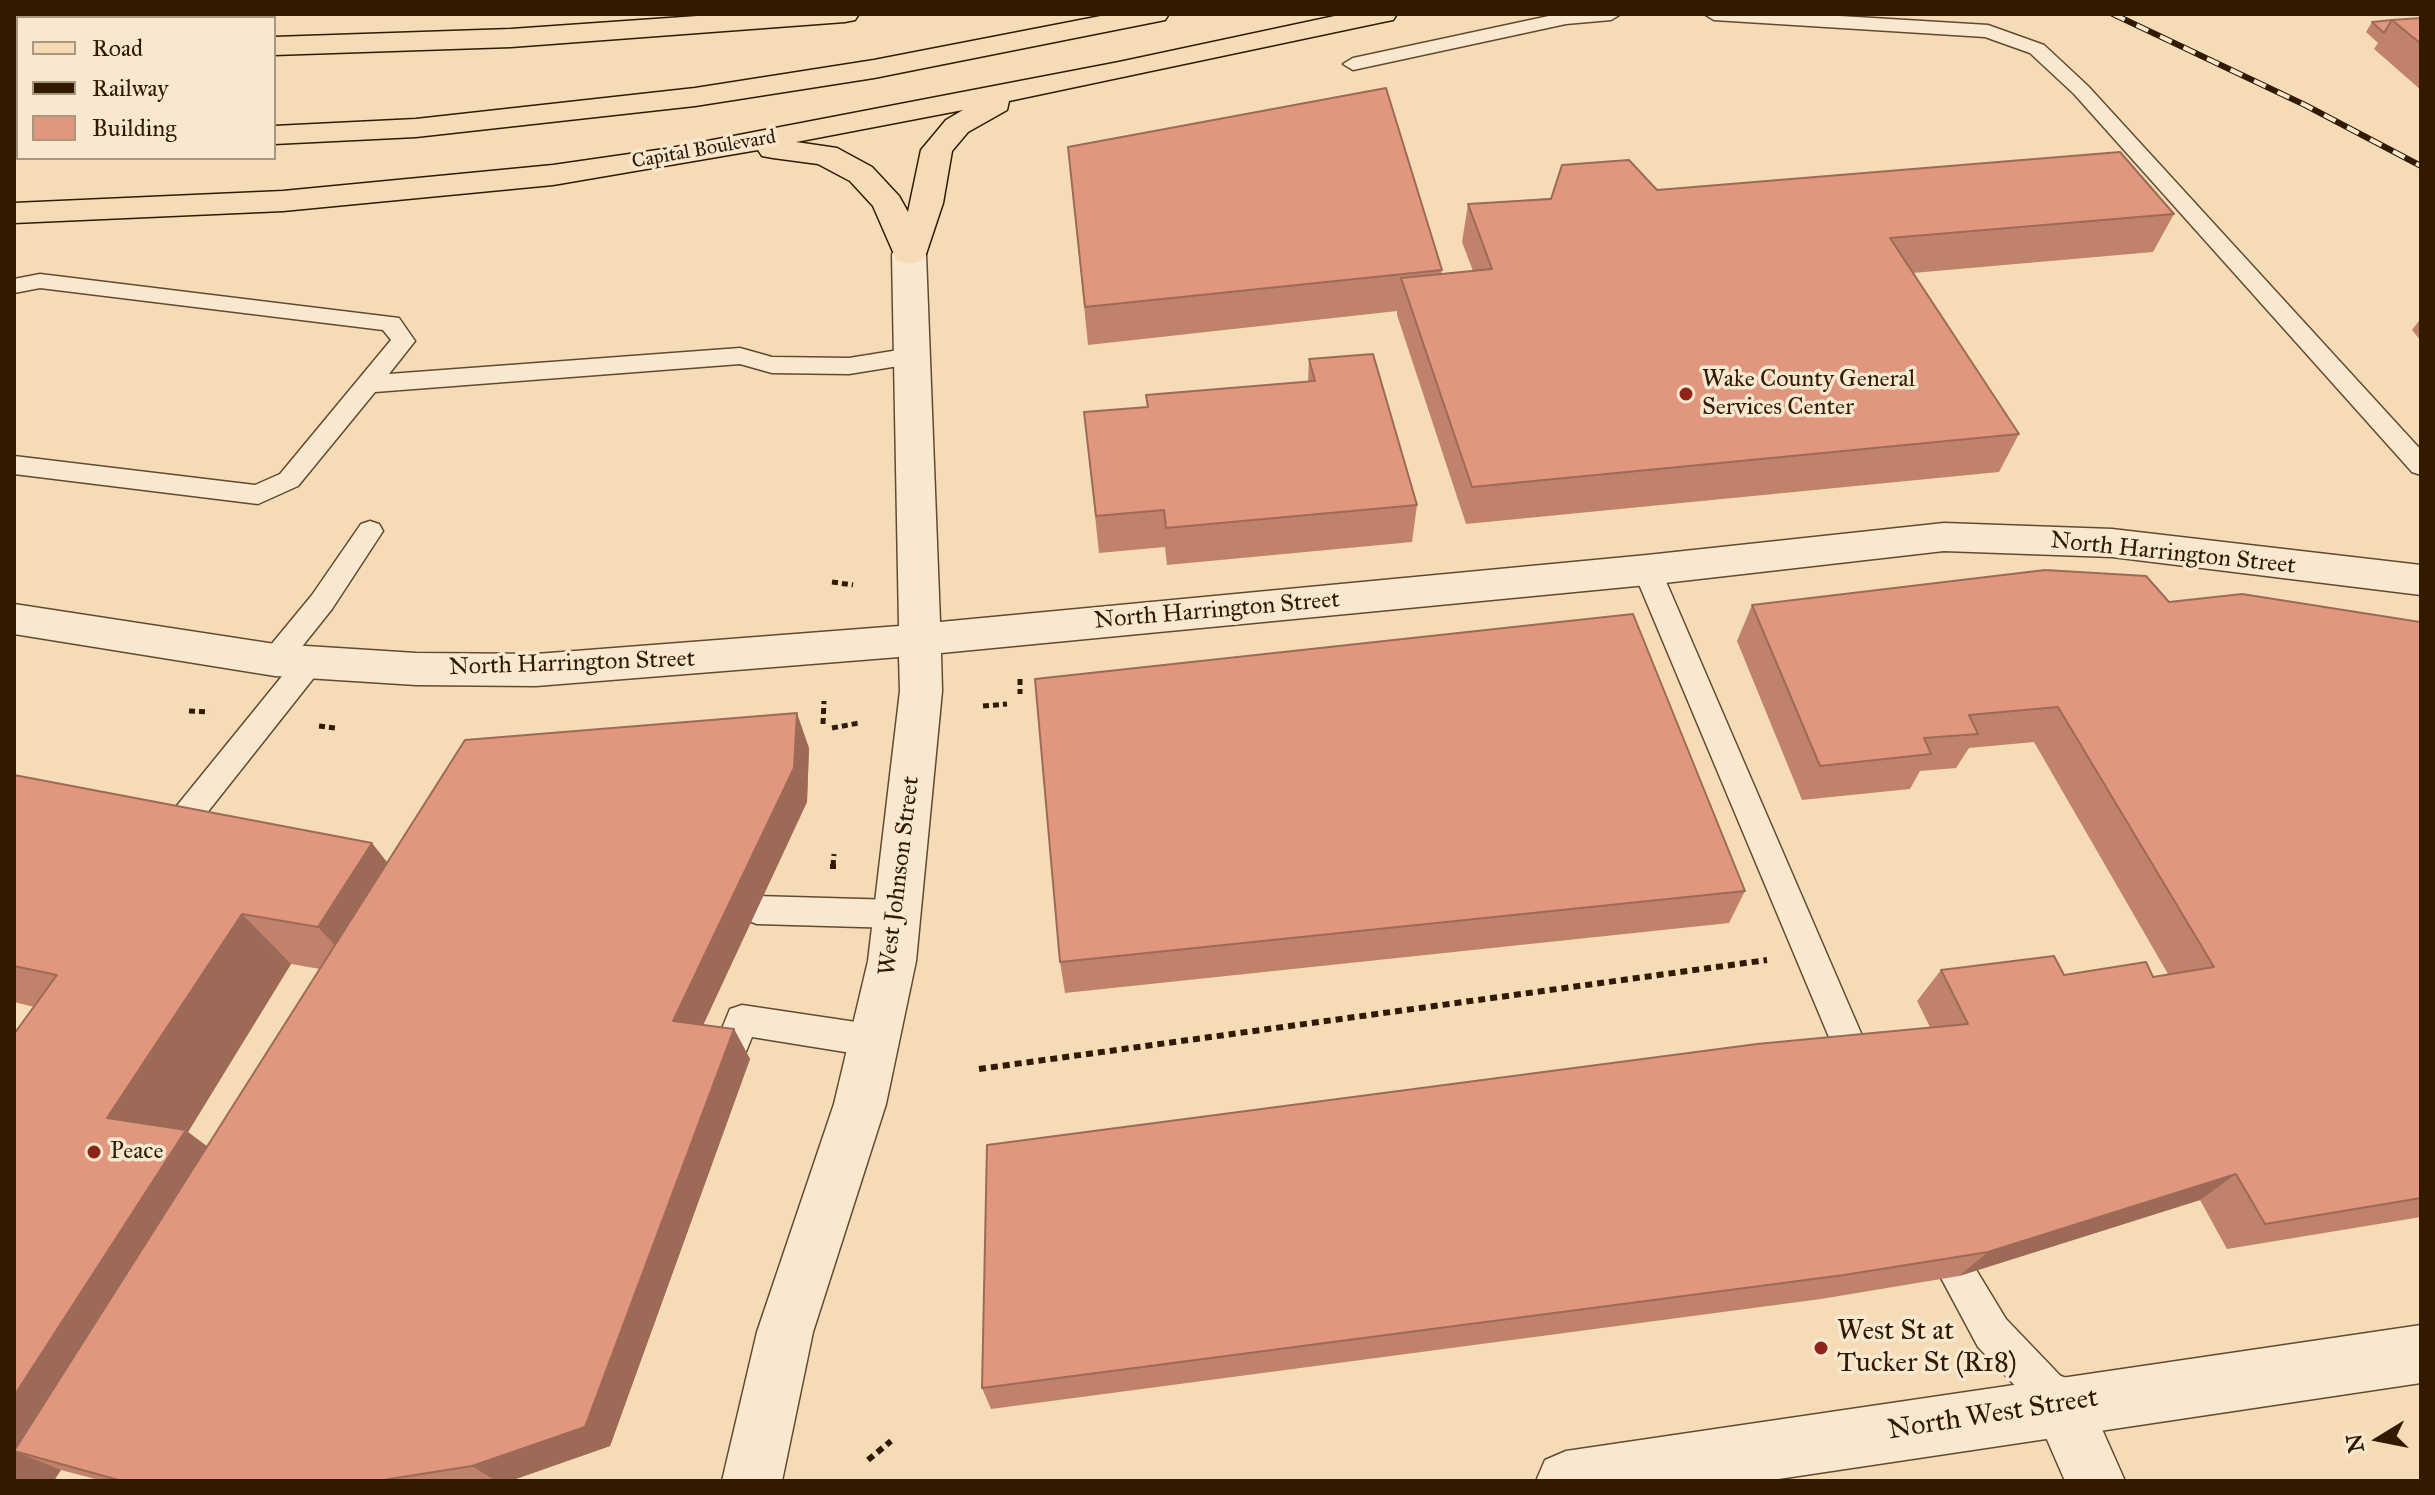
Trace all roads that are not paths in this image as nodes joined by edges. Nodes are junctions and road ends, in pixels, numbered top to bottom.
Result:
1 (845, 14) edge
2 (1155, 14) edge
3 (1383, 14) edge
4 (1611, 14) edge
5 (1714, 14) edge
6 (1743, 15) edge
7 (276, 46) edge
8 (1353, 64) dead end
9 (1057, 83) junction
10 (276, 135) edge
11 (671, 157) junction
12 (14, 213) edge
13 (909, 254) junction
14 (14, 286) edge
15 (911, 356) junction
16 (368, 384) junction
17 (14, 465) edge
18 (2421, 466) edge
19 (370, 531) dead end
20 (1647, 570) junction
21 (2421, 580) edge
22 (14, 619) edge
23 (920, 638) junction
24 (292, 661) junction
25 (161, 847) edge
26 (757, 910) dead end
27 (896, 914) junction
28 (876, 1041) junction
29 (1856, 1061) edge
30 (707, 1105) edge
31 (1959, 1276) edge
32 (2421, 1354) edge
33 (2061, 1405) junction
34 (752, 1481) edge
35 (1566, 1481) edge
36 (2095, 1481) edge

1 - 7 main road
2 - 10 main road
3 - 9 main road, Capital Boulevard
4 - 8 lane
5 - 6 lane
6 - 18 lane
9 - 11 main road, Capital Boulevard
9 - 13 main road
11 - 12 main road, Capital Boulevard
11 - 13 main road
13 - 15 street, West Johnson Street
14 - 16 lane
15 - 16 lane
15 - 23 street, West Johnson Street
16 - 17 lane
19 - 24 lane
20 - 21 street, North Harrington Street
20 - 23 street, North Harrington Street
20 - 29 lane
22 - 24 street, North Harrington Street
23 - 24 street, North Harrington Street
23 - 27 street, West Johnson Street
24 - 25 lane
26 - 27 lane
27 - 28 street, West Johnson Street
28 - 30 lane
28 - 34 street, West Johnson Street
31 - 33 lane
32 - 33 street, North West Street
33 - 35 street, North West Street
33 - 36 street

